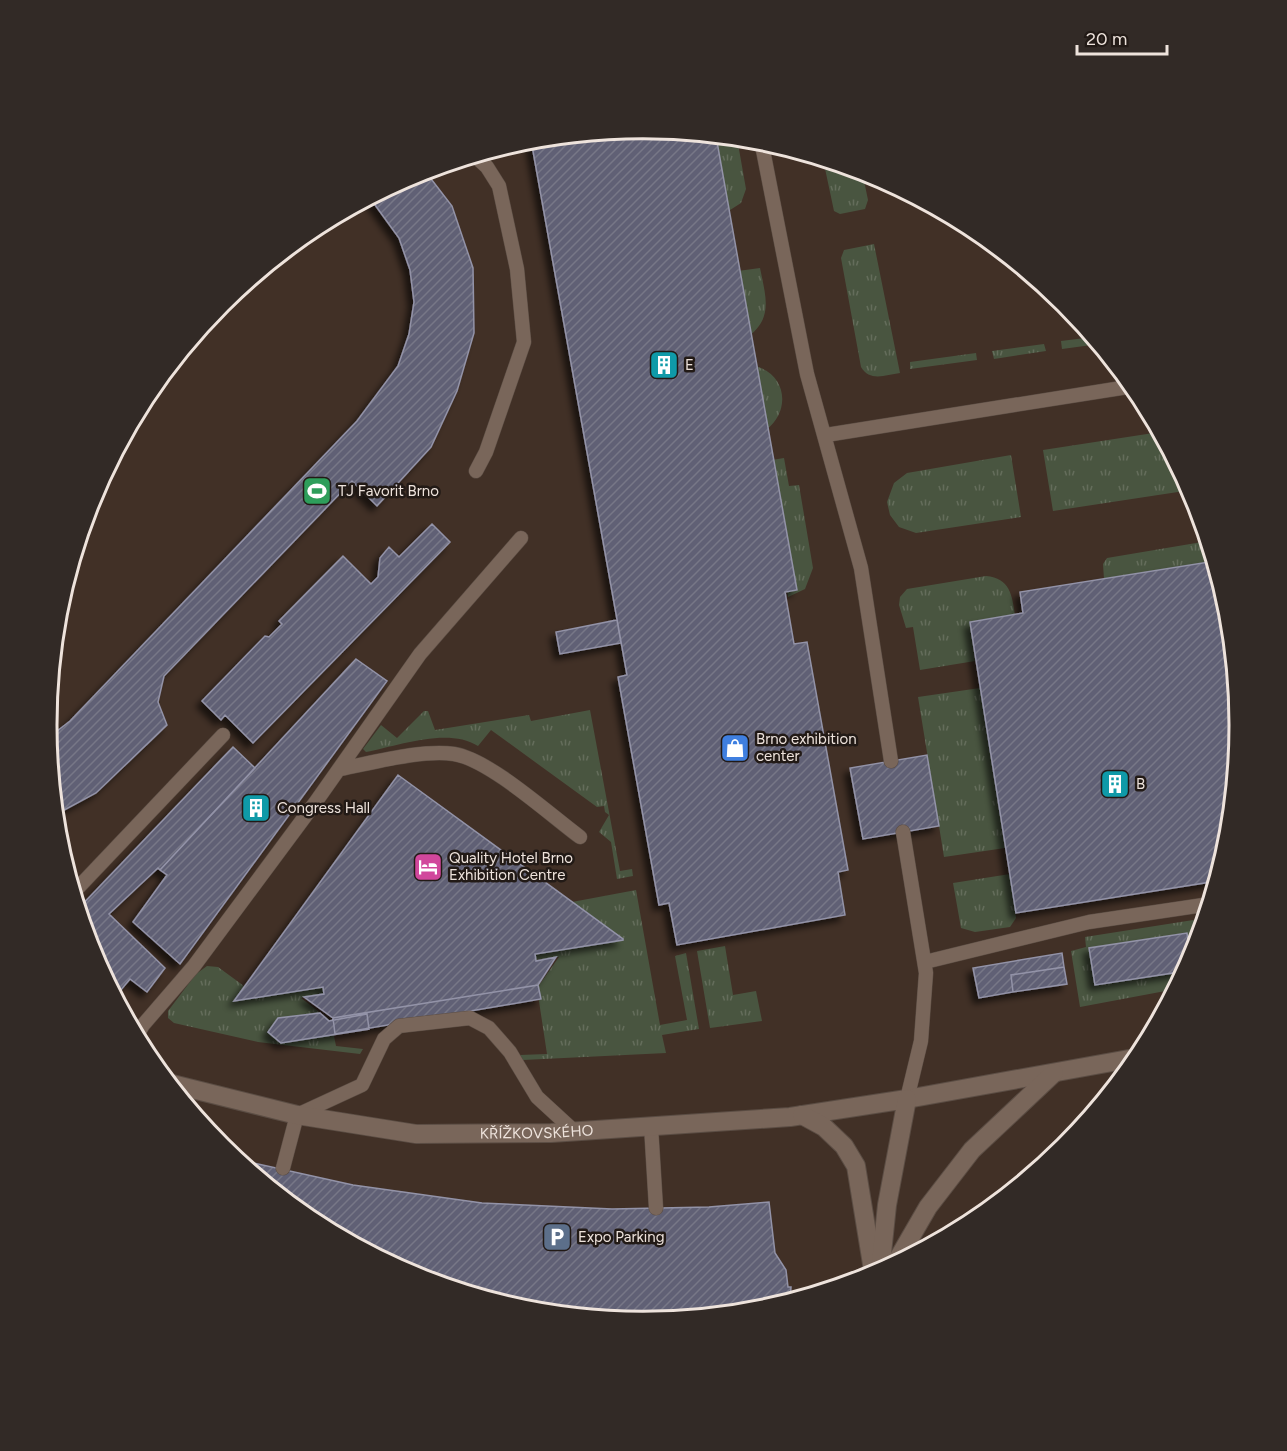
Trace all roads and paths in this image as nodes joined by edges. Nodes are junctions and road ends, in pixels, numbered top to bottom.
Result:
1 (763, 151) edge
2 (482, 162) edge
3 (1123, 388) edge
4 (826, 435) junction
5 (476, 471) dead end
6 (520, 538) dead end
7 (223, 735) dead end
8 (891, 761) dead end
9 (340, 769) junction
10 (903, 832) dead end
11 (580, 837) dead end
12 (80, 886) edge
13 (1202, 905) edge
14 (925, 962) junction
15 (141, 1028) edge
16 (1125, 1060) edge
17 (1054, 1073) junction
18 (181, 1086) edge
19 (907, 1099) junction
20 (297, 1115) junction
21 (802, 1115) junction
22 (651, 1126) junction
23 (574, 1131) junction
24 (283, 1168) dead end
25 (656, 1208) dead end
26 (901, 1253) edge
27 (881, 1261) edge
28 (872, 1265) edge

1 - 4 lane
2 - 5 lane
3 - 4 lane
4 - 8 lane
6 - 9 lane
7 - 12 lane
9 - 11 lane
9 - 15 lane
10 - 14 lane
13 - 14 lane
14 - 19 lane
16 - 17 street, KŘÍŽKOVSKÉHO
17 - 19 street, KŘÍŽKOVSKÉHO
17 - 26 street
18 - 20 street, KŘÍŽKOVSKÉHO
19 - 21 street, KŘÍŽKOVSKÉHO
19 - 27 street
20 - 23 street, KŘÍŽKOVSKÉHO
20 - 23 lane
20 - 24 lane
21 - 22 street, KŘÍŽKOVSKÉHO
21 - 28 street
22 - 23 street, KŘÍŽKOVSKÉHO
22 - 25 lane

